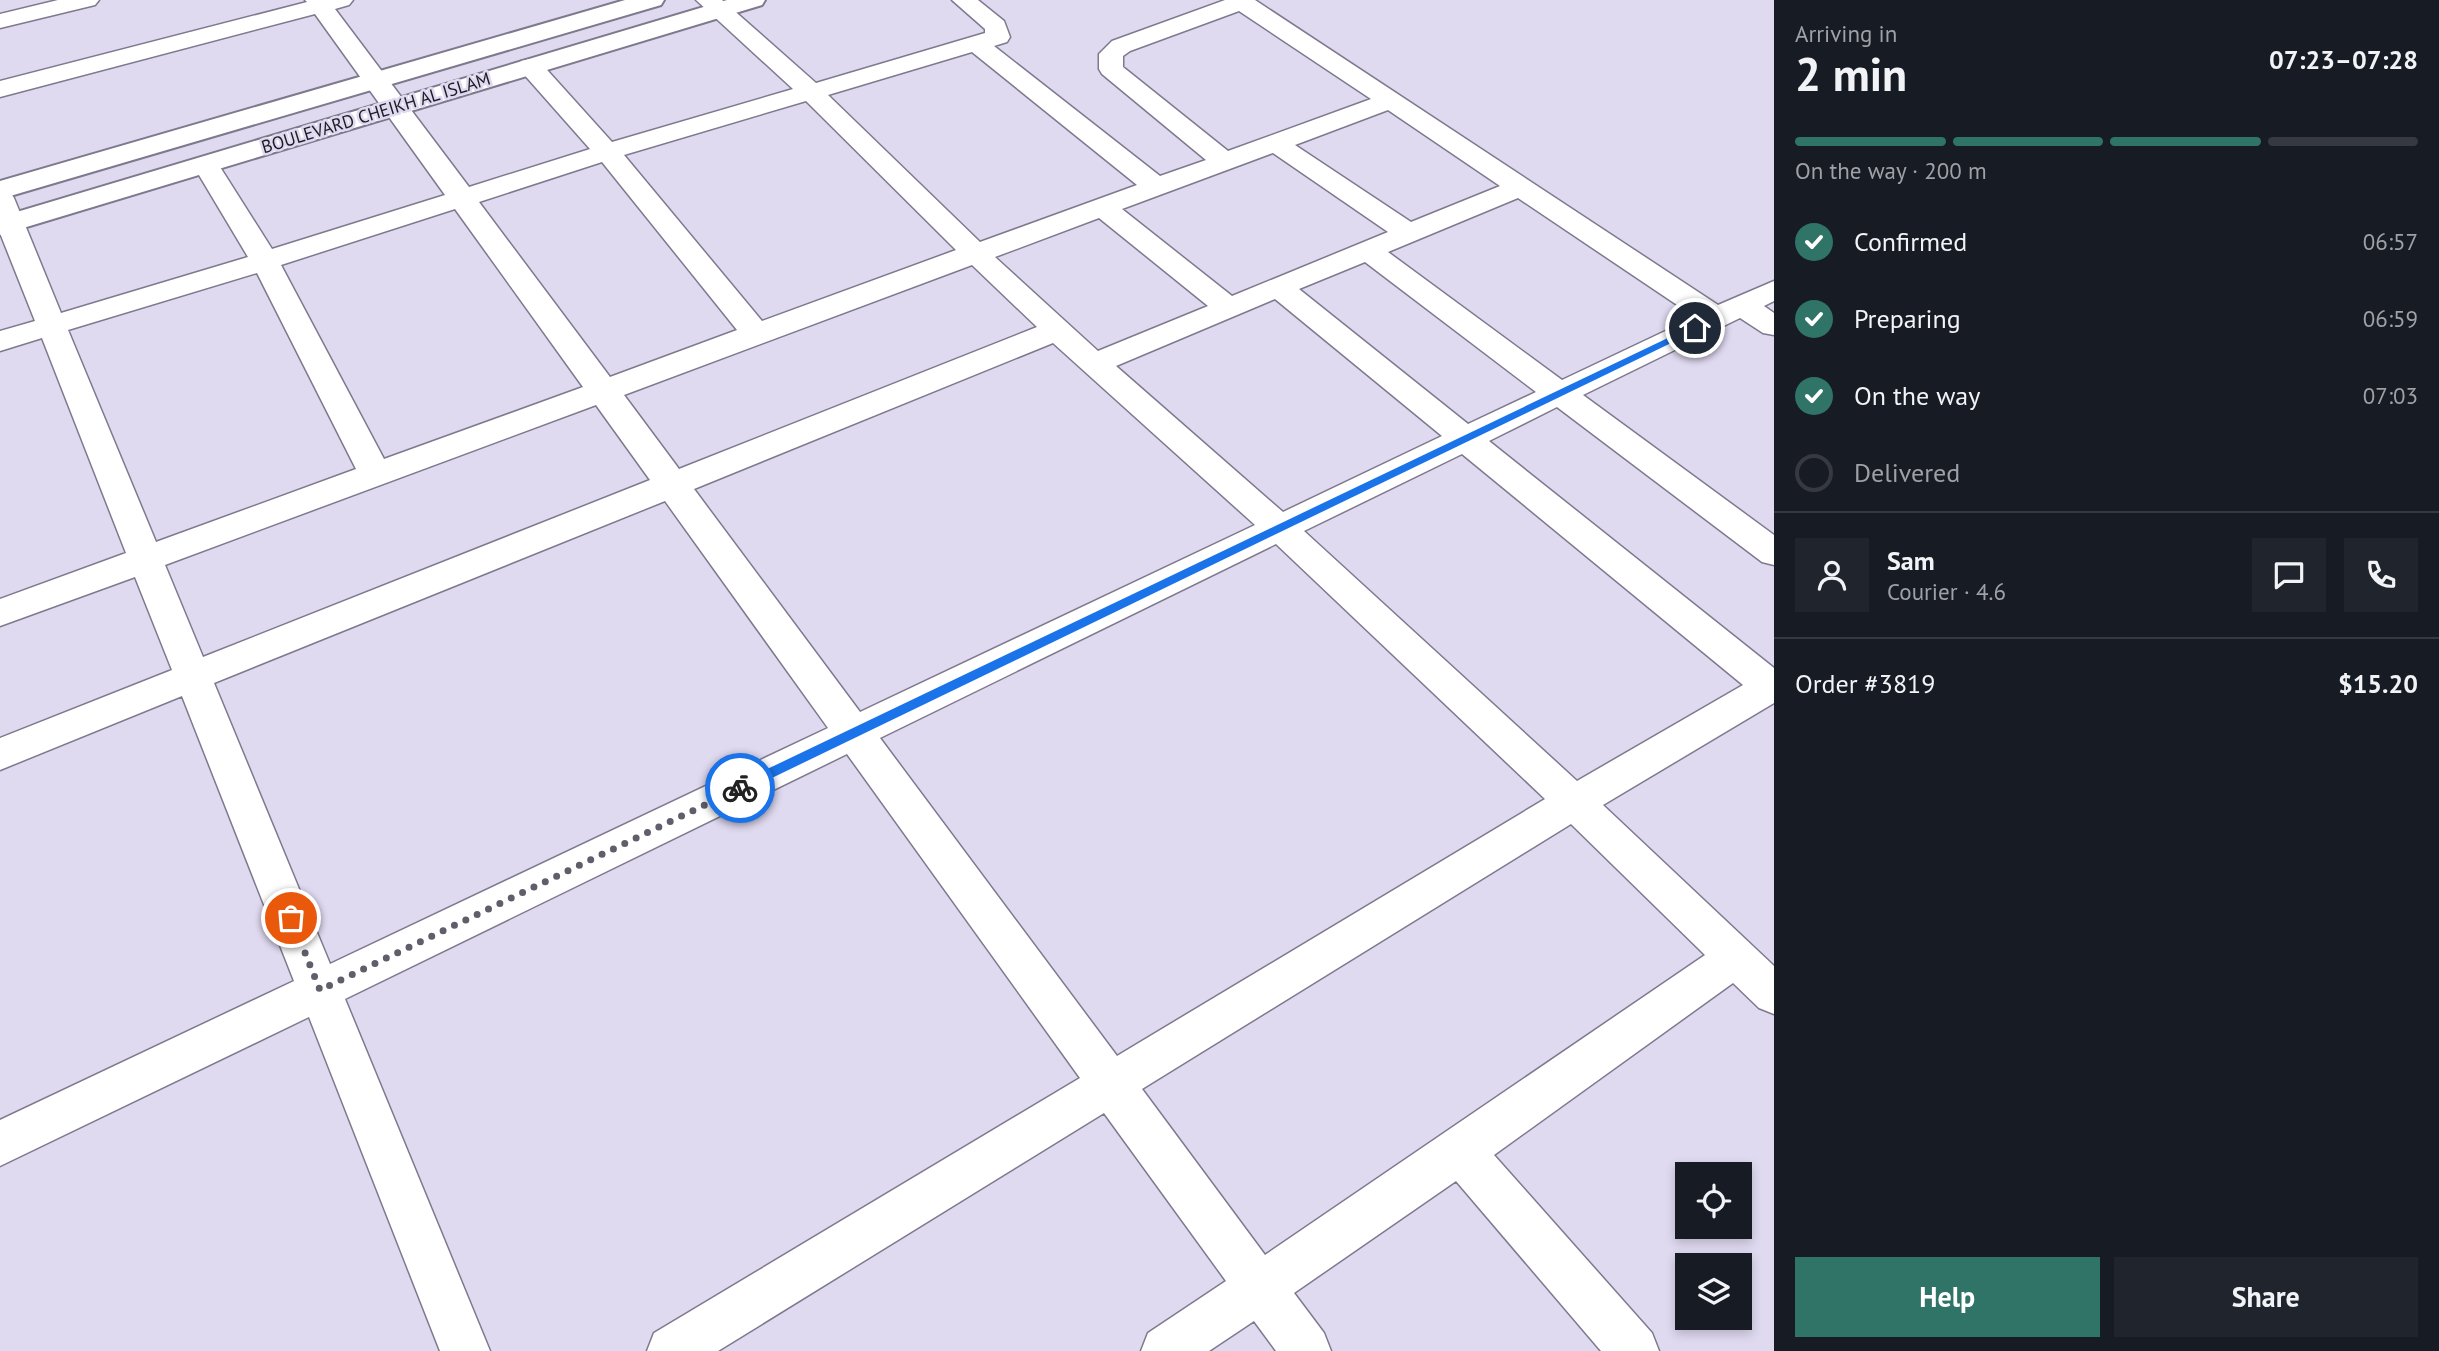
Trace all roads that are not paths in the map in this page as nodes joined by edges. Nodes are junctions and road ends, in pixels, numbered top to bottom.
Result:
1 (88, 0) edge
2 (652, 0) edge
3 (753, 0) edge
4 (964, 0) edge
5 (1240, 1) edge
6 (327, 2) edge
7 (714, 5) edge
8 (0, 21) edge
9 (978, 45) junction
10 (530, 66) junction
11 (0, 89) edge
12 (810, 91) junction
13 (386, 92) junction
14 (1390, 101) junction
15 (1275, 143) junction
16 (607, 152) junction
17 (1225, 162) junction
18 (206, 166) junction
19 (1157, 187) junction
20 (1520, 187) junction
21 (464, 199) junction
22 (1102, 207) junction
23 (3, 209) edge
24 (1408, 233) junction
25 (1367, 250) junction
26 (976, 254) junction
27 (265, 261) junction
28 (1278, 287) junction
29 (1744, 304) edge
30 (1229, 308) junction
31 (52, 326) junction
32 (1774, 326) edge
33 (1059, 330) junction
34 (756, 334) junction
35 (0, 341) edge
36 (1094, 364) junction
37 (604, 390) junction
38 (1560, 393) junction
39 (1465, 439) junction
40 (375, 474) junction
41 (673, 484) junction
42 (1280, 528) junction
43 (1774, 553) edge
44 (146, 559) junction
45 (0, 612) edge
46 (194, 678) junction
47 (1773, 687) edge
48 (855, 733) junction
49 (0, 754) edge
50 (1574, 802) junction
51 (1736, 957) junction
52 (320, 990) junction
53 (1774, 994) edge
54 (1110, 1084) junction
55 (0, 1144) edge
56 (1460, 1151) junction
57 (1259, 1287) junction
58 (465, 1351) edge
59 (672, 1351) edge
60 (1166, 1351) edge
61 (1306, 1351) edge
62 (1634, 1351) edge

1 - 8 street
2 - 13 street, BOULEVARD CHEIKH AL ISLAM
3 - 7 street, BOULEVARD CHEIKH AL ISLAM
4 - 9 street
5 - 14 street
5 - 17 street
6 - 11 street
6 - 13 street
7 - 10 street, BOULEVARD CHEIKH AL ISLAM
7 - 12 street
9 - 12 street
9 - 19 street
10 - 13 street, BOULEVARD CHEIKH AL ISLAM
10 - 16 street
12 - 16 street
12 - 26 street
13 - 18 street, BOULEVARD CHEIKH AL ISLAM
13 - 21 street
13 - 23 street, BOULEVARD CHEIKH AL ISLAM
14 - 15 street
14 - 20 street
15 - 17 street
15 - 24 street
16 - 21 street
16 - 34 street
17 - 19 street
18 - 23 street, BOULEVARD CHEIKH AL ISLAM
18 - 27 street
19 - 22 street
20 - 24 street
20 - 29 street
21 - 27 street
21 - 37 street
22 - 26 street
22 - 30 street
23 - 31 street
24 - 25 street
25 - 28 street
25 - 38 street
26 - 33 street
26 - 34 street
27 - 31 street
27 - 40 street
28 - 30 street
28 - 39 street
29 - 32 street
29 - 38 street
30 - 36 street
31 - 35 street
31 - 44 street
33 - 36 street
33 - 41 street
34 - 37 street
36 - 42 street
37 - 40 street
37 - 41 street
38 - 39 street
38 - 43 street
39 - 42 street
39 - 47 street
40 - 44 street
41 - 46 street
41 - 48 street
42 - 48 street
42 - 50 street
44 - 45 street
44 - 46 street
46 - 49 street
46 - 52 street
47 - 50 street
48 - 52 street
48 - 54 street
50 - 51 street
50 - 54 street
51 - 53 street
51 - 56 street
52 - 55 street
52 - 58 street
54 - 57 street
54 - 59 street
56 - 57 street
56 - 62 street
57 - 60 street
57 - 61 street

